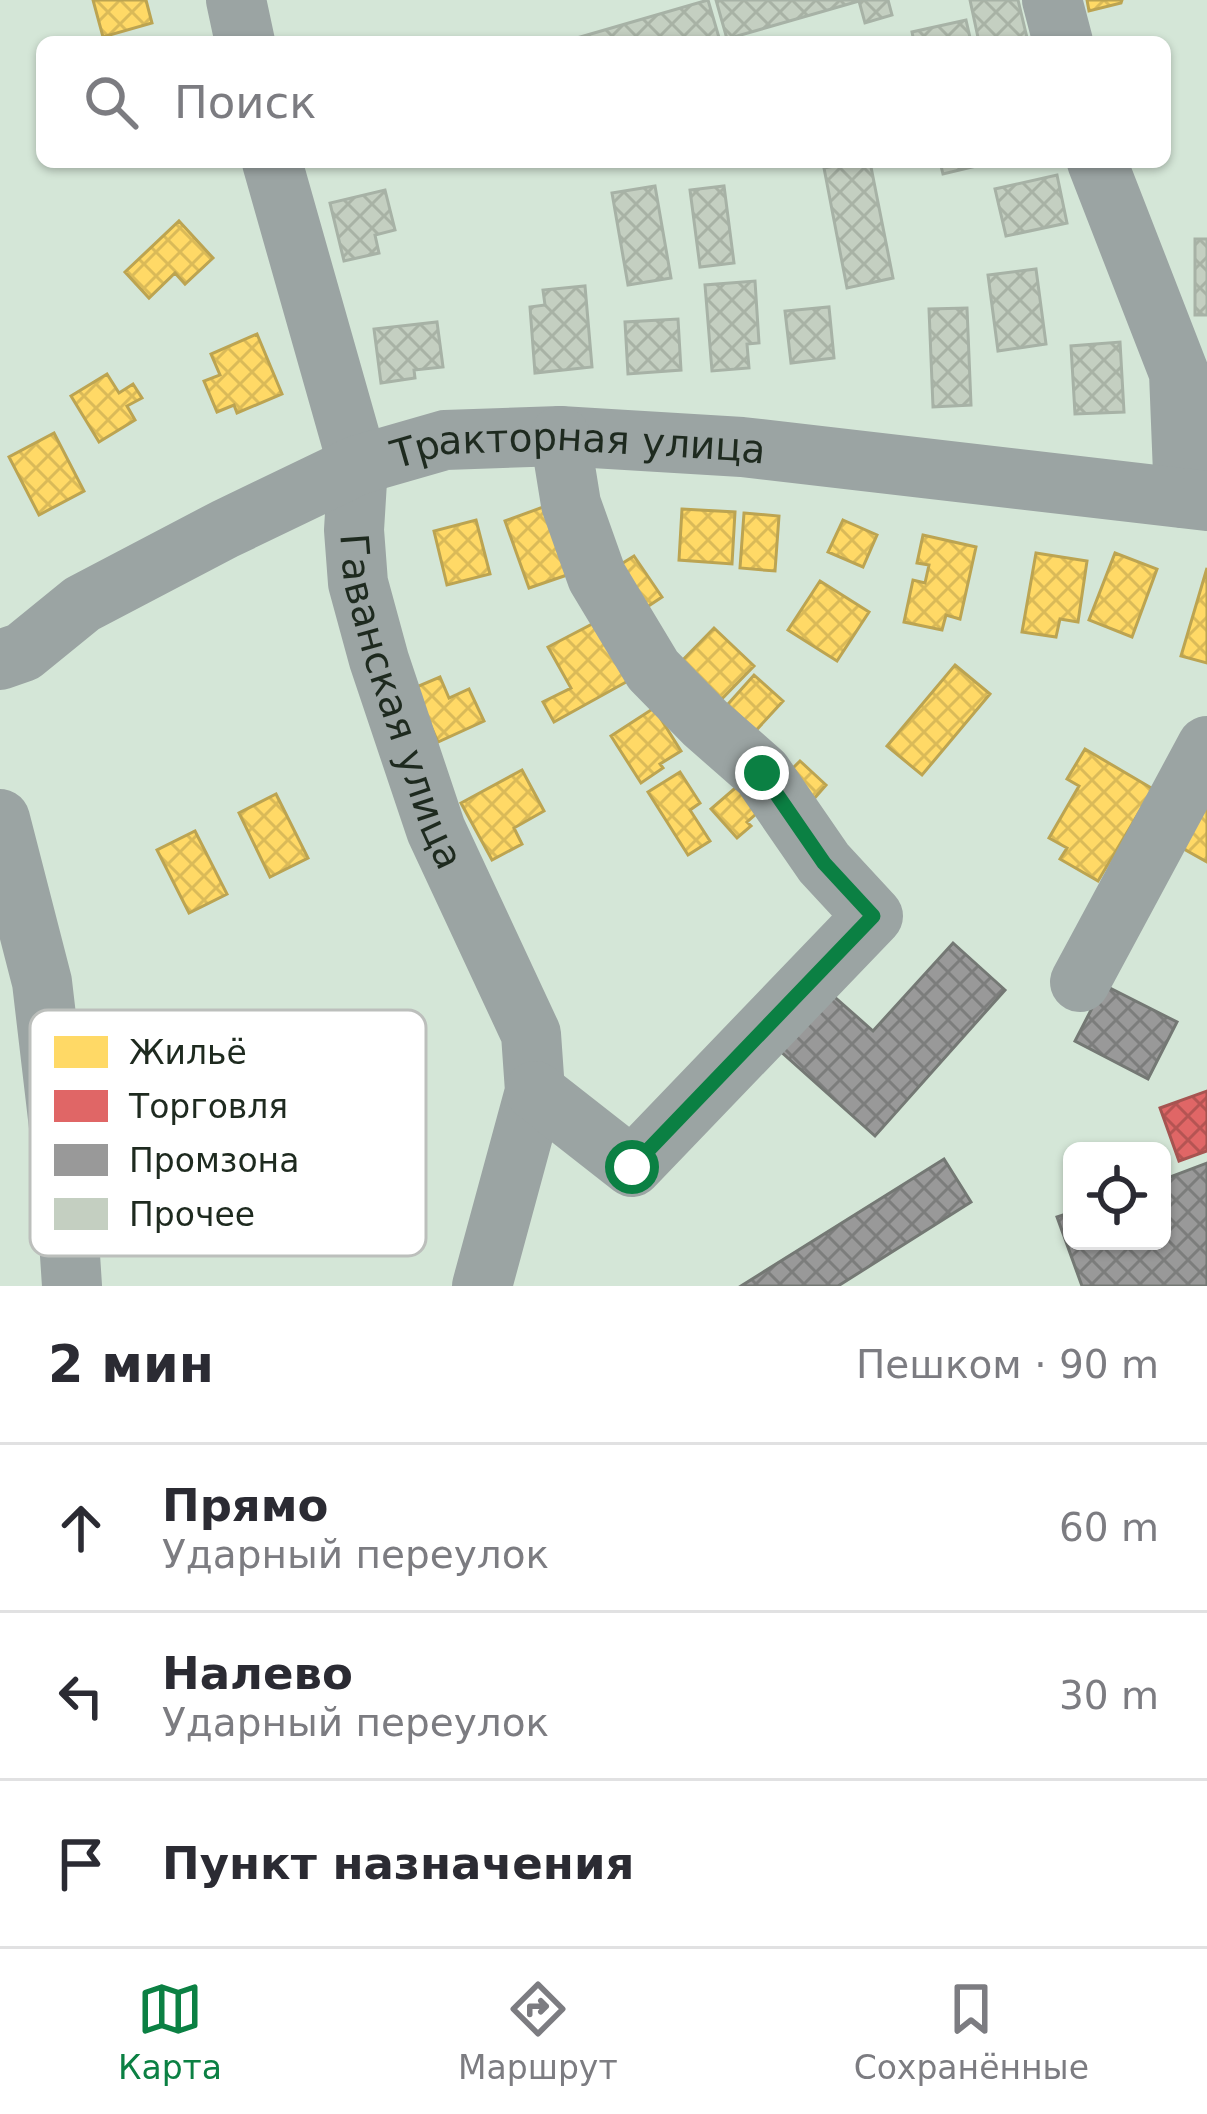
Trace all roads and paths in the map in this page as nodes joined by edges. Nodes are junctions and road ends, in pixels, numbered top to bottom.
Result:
1 (236, 0) edge
2 (1052, 0) edge
3 (244, 36) edge
4 (1062, 36) edge
5 (274, 168) edge
6 (1099, 168) edge
7 (560, 436) junction
8 (358, 465) junction
9 (1196, 500) edge
10 (8, 665) edge
11 (1207, 746) edge
12 (0, 819) edge
13 (1080, 982) dead end
14 (45, 1010) edge
15 (535, 1091) junction
16 (69, 1256) edge
17 (71, 1286) edge
18 (482, 1286) edge

1 - 3 street
2 - 4 street
5 - 8 street, Гаванская улица
6 - 9 street
7 - 8 street, Тракторная улица
7 - 9 street, Тракторная улица
7 - 15 street
8 - 10 street, Тракторная улица
8 - 15 street, Гаванская улица
11 - 13 street
12 - 14 street
15 - 18 street
16 - 17 street

